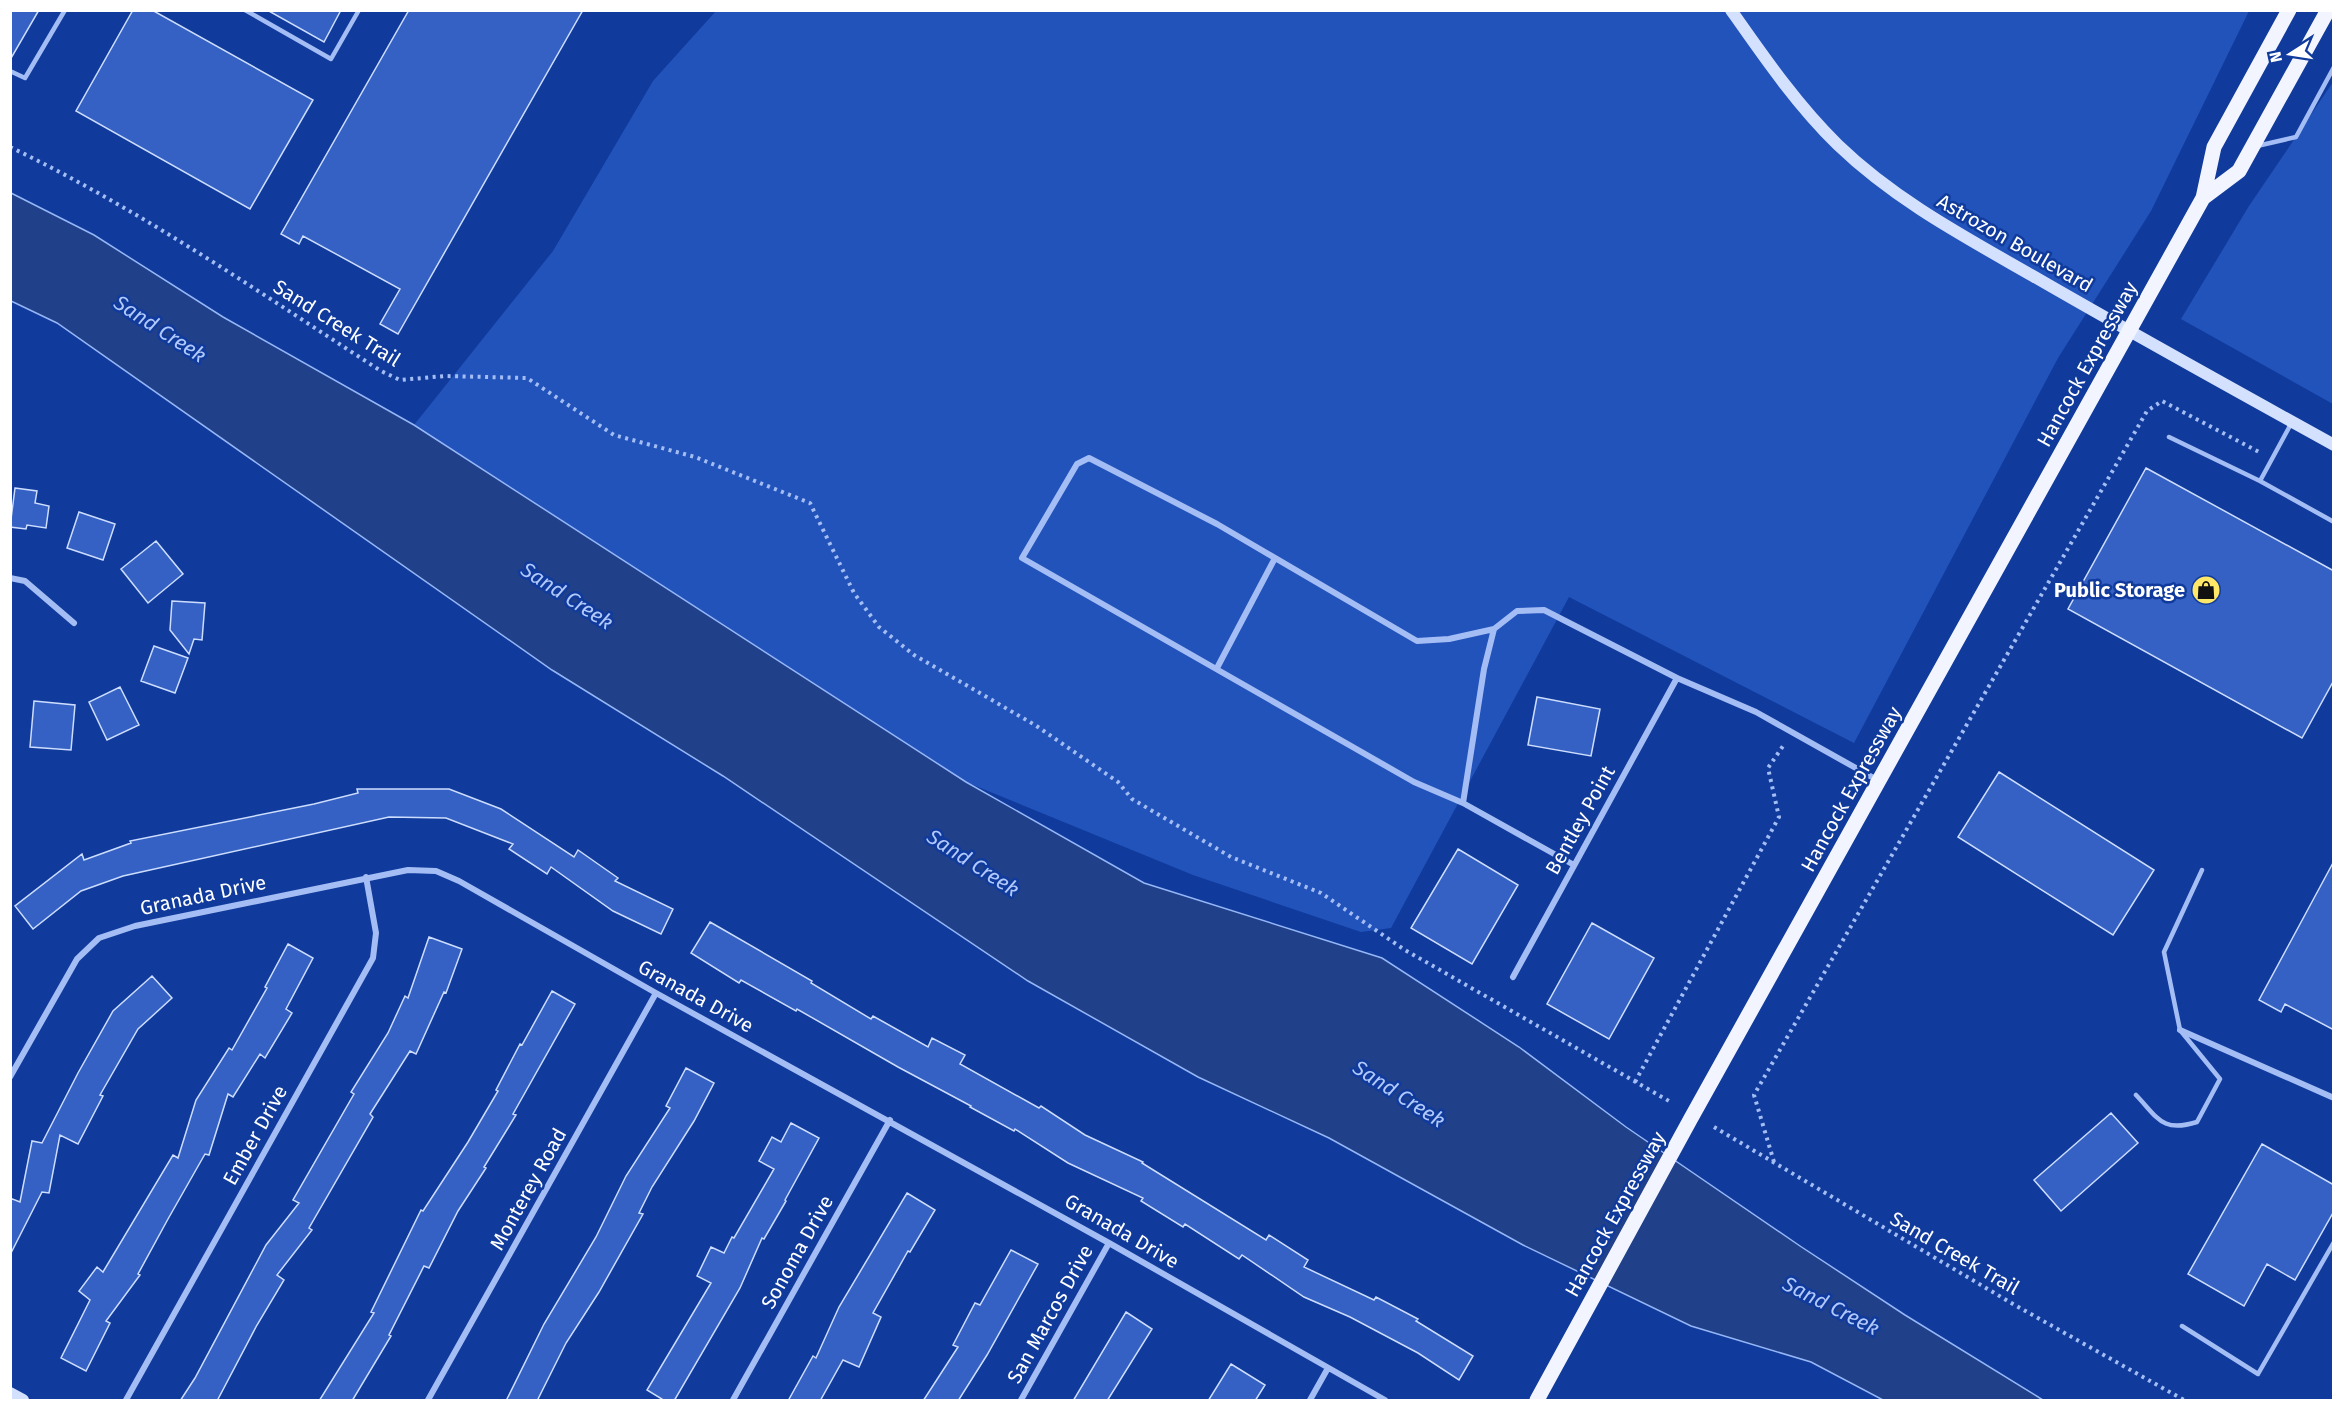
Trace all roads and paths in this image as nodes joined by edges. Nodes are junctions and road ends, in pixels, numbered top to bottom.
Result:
1 (65, 10) edge
2 (245, 10) edge
3 (359, 10) edge
4 (1731, 10) edge
5 (2289, 10) edge
6 (2328, 10) edge
7 (2334, 67) edge
8 (10, 71) edge
9 (10, 147) edge
10 (2251, 148) junction
11 (2203, 198) junction
12 (2129, 332) junction
13 (2292, 422) junction
14 (2169, 437) dead end
15 (2334, 445) edge
16 (2272, 458) junction
17 (2260, 481) junction
18 (2334, 522) edge
19 (1275, 558) junction
20 (10, 578) edge
21 (74, 623) dead end
22 (1494, 630) junction
23 (1217, 668) junction
24 (1677, 678) junction
25 (1791, 732) junction
26 (1880, 781) junction
27 (1462, 803) junction
28 (1574, 866) junction
29 (2202, 870) dead end
30 (366, 877) junction
31 (1513, 977) dead end
32 (656, 993) junction
33 (2180, 1030) junction
34 (11, 1075) edge
35 (1635, 1082) junction
36 (2136, 1095) dead end
37 (2334, 1098) edge
38 (1669, 1101) dead end
39 (890, 1120) junction
40 (1714, 1127) dead end
41 (1774, 1162) junction
42 (2334, 1242) edge
43 (1109, 1243) junction
44 (2182, 1326) dead end
45 (1328, 1368) junction
46 (10, 1393) edge
47 (23, 1401) edge
48 (126, 1401) edge
49 (428, 1401) edge
50 (733, 1401) edge
51 (1021, 1401) edge
52 (1310, 1401) edge
53 (1385, 1401) edge
54 (1537, 1401) edge
55 (2184, 1401) edge

1 - 8 lane
2 - 3 lane
4 - 12 main road, Astrozon Boulevard
5 - 11 main road, Hancock Expressway
6 - 10 main road, Hancock Expressway
7 - 10 lane
9 - 35 path, Sand Creek Trail
10 - 11 main road, Hancock Expressway
11 - 12 main road, Hancock Expressway
12 - 13 main road, Astrozon Boulevard
12 - 26 main road, Hancock Expressway
13 - 15 main road, Astrozon Boulevard
13 - 16 lane
14 - 17 lane
16 - 17 lane
16 - 41 path
17 - 18 lane
19 - 22 street
19 - 23 street
19 - 23 street
20 - 21 street
22 - 24 street
22 - 27 street
23 - 27 street
24 - 25 street
24 - 28 street, Bentley Point
25 - 26 street
25 - 35 path
26 - 54 main road, Hancock Expressway
27 - 28 street
28 - 31 street, Bentley Point
29 - 33 lane
30 - 32 street, Granada Drive
30 - 34 street, Granada Drive
30 - 48 street, Ember Drive
32 - 39 street, Granada Drive
32 - 49 street, Monterey Road
33 - 36 lane
33 - 37 street
35 - 38 path, Sand Creek Trail
39 - 43 street, Granada Drive
39 - 50 street, Sonoma Drive
40 - 41 path, Sand Creek Trail
41 - 55 path, Sand Creek Trail
42 - 44 lane
43 - 45 street, Granada Drive
43 - 51 street, San Marcos Drive
45 - 52 street
45 - 53 street, Granada Drive
46 - 47 main road

